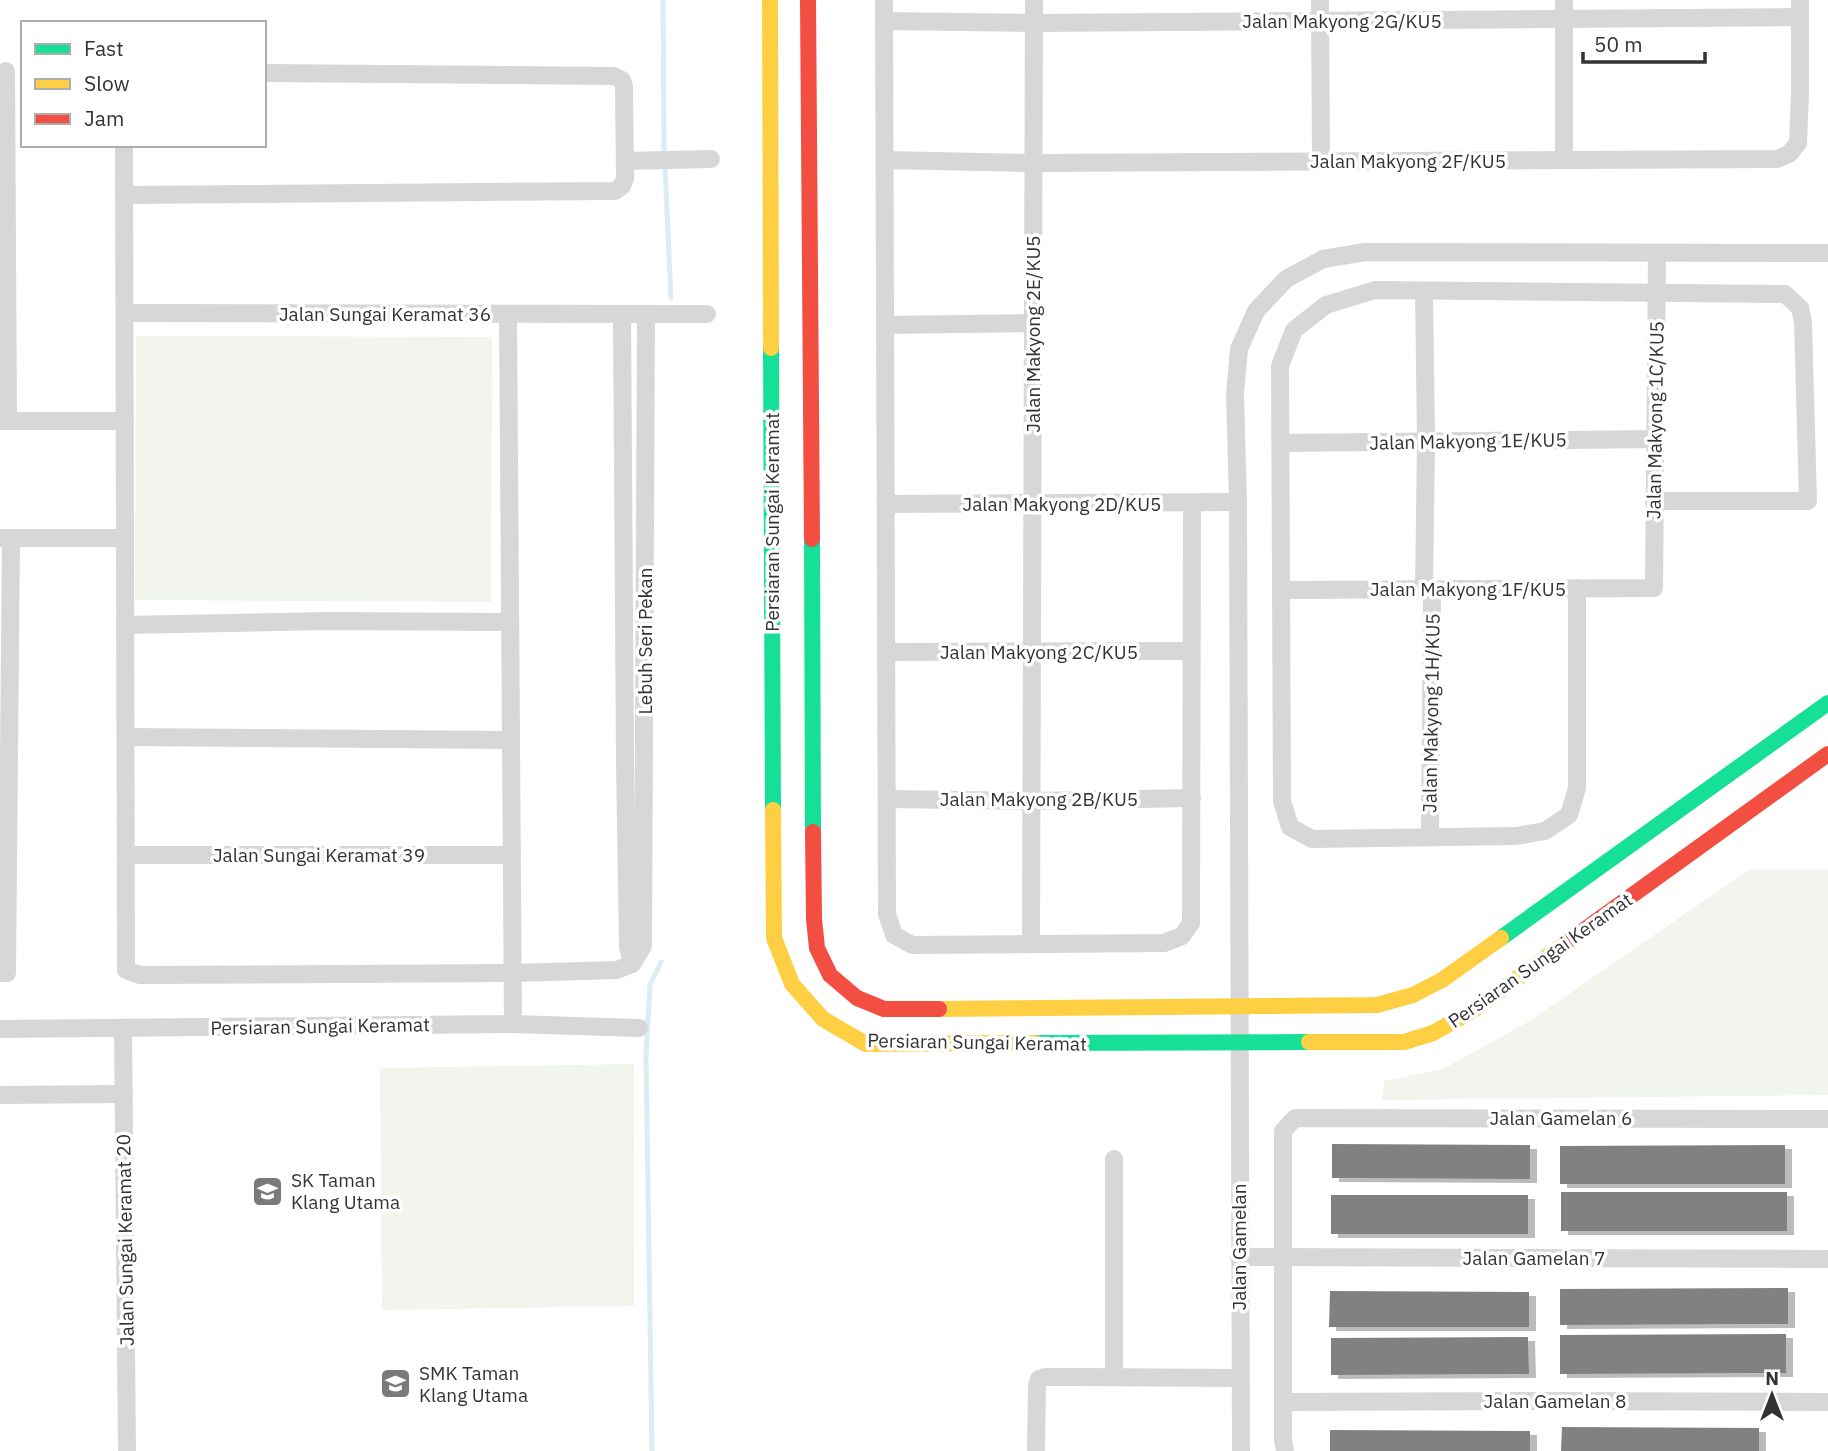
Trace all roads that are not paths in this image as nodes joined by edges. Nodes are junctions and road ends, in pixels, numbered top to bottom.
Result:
1 (770, 0) edge
2 (808, 0) edge
3 (884, 0) edge
4 (1034, 0) edge
5 (1320, 0) edge
6 (1564, 0) edge
7 (1800, 8) edge
8 (1320, 20) junction
9 (1564, 20) junction
10 (884, 21) junction
11 (1034, 23) junction
12 (10, 71) edge
13 (266, 73) edge
14 (124, 147) edge
15 (711, 159) dead end
16 (885, 160) junction
17 (1563, 160) junction
18 (625, 161) junction
19 (1321, 161) junction
20 (1034, 163) junction
21 (4, 194) edge
22 (124, 195) junction
23 (1657, 253) junction
24 (1828, 253) edge
25 (1424, 291) junction
26 (1657, 293) junction
27 (4, 313) edge
28 (125, 313) junction
29 (508, 314) junction
30 (622, 314) junction
31 (646, 314) junction
32 (707, 314) dead end
33 (1033, 323) junction
34 (885, 325) junction
35 (4, 421) edge
36 (125, 421) junction
37 (1655, 439) junction
38 (1426, 441) junction
39 (1280, 443) junction
40 (1654, 501) junction
41 (1238, 502) junction
42 (1192, 503) junction
43 (886, 504) junction
44 (1032, 504) junction
45 (5, 538) edge
46 (125, 538) junction
47 (1654, 587) joint
48 (1577, 588) junction
49 (1428, 589) junction
50 (1282, 590) junction
51 (510, 622) junction
52 (125, 625) junction
53 (1191, 651) junction
54 (886, 652) junction
55 (1032, 652) junction
56 (1828, 703) edge
57 (126, 737) junction
58 (511, 740) junction
59 (1828, 754) edge
60 (1192, 798) junction
61 (887, 799) junction
62 (1032, 801) junction
63 (1430, 837) junction
64 (126, 855) junction
65 (512, 855) junction
66 (1031, 944) junction
67 (632, 964) junction
68 (4, 973) edge
69 (513, 973) junction
70 (1240, 1007) junction
71 (513, 1024) junction
72 (639, 1028) dead end
73 (0, 1029) edge
74 (123, 1029) junction
75 (1239, 1043) junction
76 (124, 1094) junction
77 (0, 1095) edge
78 (1828, 1119) edge
79 (1114, 1159) dead end
80 (1239, 1257) junction
81 (1283, 1257) junction
82 (1828, 1259) edge
83 (1114, 1377) junction
84 (1239, 1378) junction
85 (1283, 1402) junction
86 (1828, 1402) edge
87 (127, 1451) edge
88 (1036, 1451) edge
89 (1241, 1451) edge
90 (1285, 1451) edge

1 - 75 street, Persiaran Sungai Keramat
2 - 70 street, Persiaran Sungai Keramat
3 - 10 street
4 - 11 street, Jalan Makyong 2E/KU5
5 - 8 street
6 - 9 street
7 - 9 street, Jalan Makyong 2G/KU5
7 - 17 street, Jalan Makyong 2F/KU5
8 - 9 street, Jalan Makyong 2G/KU5
8 - 11 street, Jalan Makyong 2G/KU5
8 - 19 street
9 - 17 street
10 - 11 street, Jalan Makyong 2G/KU5
10 - 16 street
11 - 20 street, Jalan Makyong 2E/KU5
12 - 21 street
13 - 18 street
14 - 22 street
15 - 18 street
16 - 20 street, Jalan Makyong 2F/KU5
16 - 34 street
17 - 19 street, Jalan Makyong 2F/KU5
18 - 22 street
19 - 20 street, Jalan Makyong 2F/KU5
20 - 33 street, Jalan Makyong 2E/KU5
21 - 27 street
22 - 28 street
23 - 24 street, Jalan Gamelan
23 - 26 street, Jalan Makyong 1C/KU5
23 - 41 street, Jalan Gamelan
25 - 26 street
25 - 38 street, Jalan Makyong 1H/KU5
25 - 39 street
26 - 37 street, Jalan Makyong 1C/KU5
26 - 40 street
27 - 35 street
28 - 29 street, Jalan Sungai Keramat 36
28 - 36 street
29 - 30 street, Jalan Sungai Keramat 36
29 - 51 street
30 - 31 street, Jalan Sungai Keramat 36
30 - 67 street
31 - 32 street, Jalan Sungai Keramat 36
31 - 67 street, Lebuh Seri Pekan
33 - 34 street
33 - 44 street, Jalan Makyong 2E/KU5
34 - 43 street
35 - 36 street
36 - 46 street
37 - 38 street, Jalan Makyong 1E/KU5
37 - 40 street, Jalan Makyong 1C/KU5
38 - 39 street, Jalan Makyong 1E/KU5
38 - 49 street, Jalan Makyong 1H/KU5
39 - 50 street
40 - 47 street, Jalan Makyong 1C/KU5
41 - 42 street, Jalan Makyong 2D/KU5
41 - 70 street, Jalan Gamelan
42 - 44 street, Jalan Makyong 2D/KU5
42 - 53 street
43 - 44 street, Jalan Makyong 2D/KU5
43 - 54 street
44 - 55 street, Jalan Makyong 2E/KU5
45 - 46 street
45 - 68 street
46 - 52 street
47 - 48 street, Jalan Makyong 1F/KU5
48 - 49 street, Jalan Makyong 1F/KU5
48 - 63 street
49 - 50 street, Jalan Makyong 1F/KU5
49 - 63 street, Jalan Makyong 1H/KU5
50 - 63 street
51 - 52 street
51 - 58 street
52 - 57 street
53 - 55 street, Jalan Makyong 2C/KU5
53 - 60 street
54 - 55 street, Jalan Makyong 2C/KU5
54 - 61 street
55 - 62 street, Jalan Makyong 2E/KU5
56 - 70 street, Persiaran Sungai Keramat
57 - 58 street
57 - 64 street
58 - 65 street
59 - 75 street, Persiaran Sungai Keramat
60 - 62 street, Jalan Makyong 2B/KU5
60 - 66 street
61 - 62 street, Jalan Makyong 2B/KU5
61 - 66 street
62 - 66 street, Jalan Makyong 2E/KU5
64 - 65 street, Jalan Sungai Keramat 39
64 - 69 street
65 - 69 street
67 - 69 street
69 - 71 street
70 - 75 street, Jalan Gamelan
71 - 72 street, Persiaran Sungai Keramat
71 - 74 street, Persiaran Sungai Keramat
73 - 74 street, Persiaran Sungai Keramat
74 - 76 street, Jalan Sungai Keramat 20
75 - 80 street, Jalan Gamelan
76 - 77 street
76 - 87 street, Jalan Sungai Keramat 20
78 - 81 street, Jalan Gamelan 6
79 - 83 street
80 - 81 street, Jalan Gamelan 7
80 - 84 street, Jalan Gamelan
81 - 82 street, Jalan Gamelan 7
81 - 85 street
83 - 84 street
83 - 88 street
84 - 89 street, Jalan Gamelan
85 - 86 street, Jalan Gamelan 8
85 - 90 street

